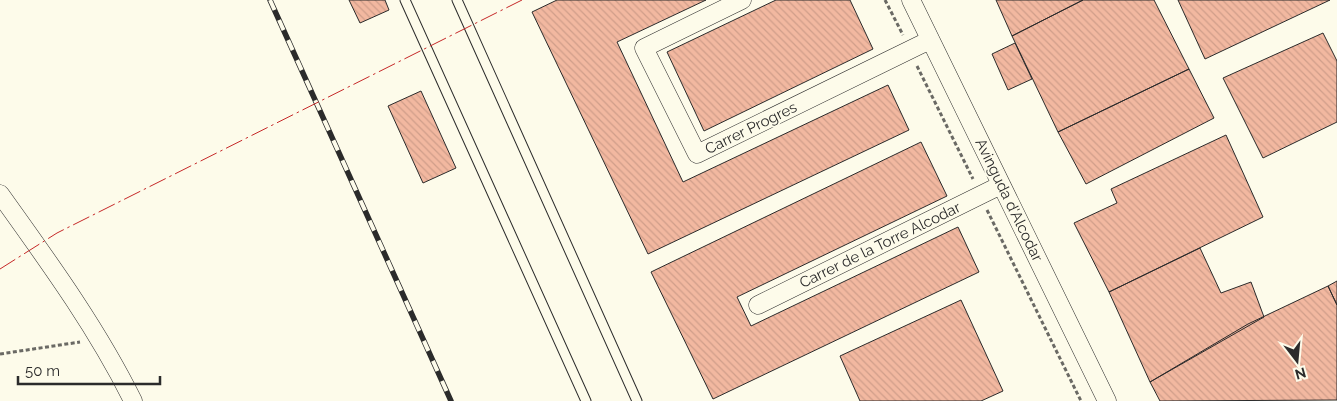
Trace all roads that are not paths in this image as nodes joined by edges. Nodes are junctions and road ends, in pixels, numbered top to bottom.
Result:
1 (406, 0) edge
2 (457, 0) edge
3 (742, 0) edge
4 (911, 0) edge
5 (930, 40) junction
6 (1001, 185) junction
7 (0, 194) edge
8 (758, 305) dead end
9 (134, 401) edge
10 (586, 401) edge
11 (637, 401) edge
12 (1107, 401) edge

1 - 10 lane
2 - 11 lane
3 - 5 street, Carrer Progres
4 - 5 street, Avinguda d'Alcodar
5 - 6 street, Avinguda d'Alcodar
6 - 8 street, Carrer de la Torre Alcodar
6 - 12 street, Avinguda d'Alcodar
7 - 9 street

